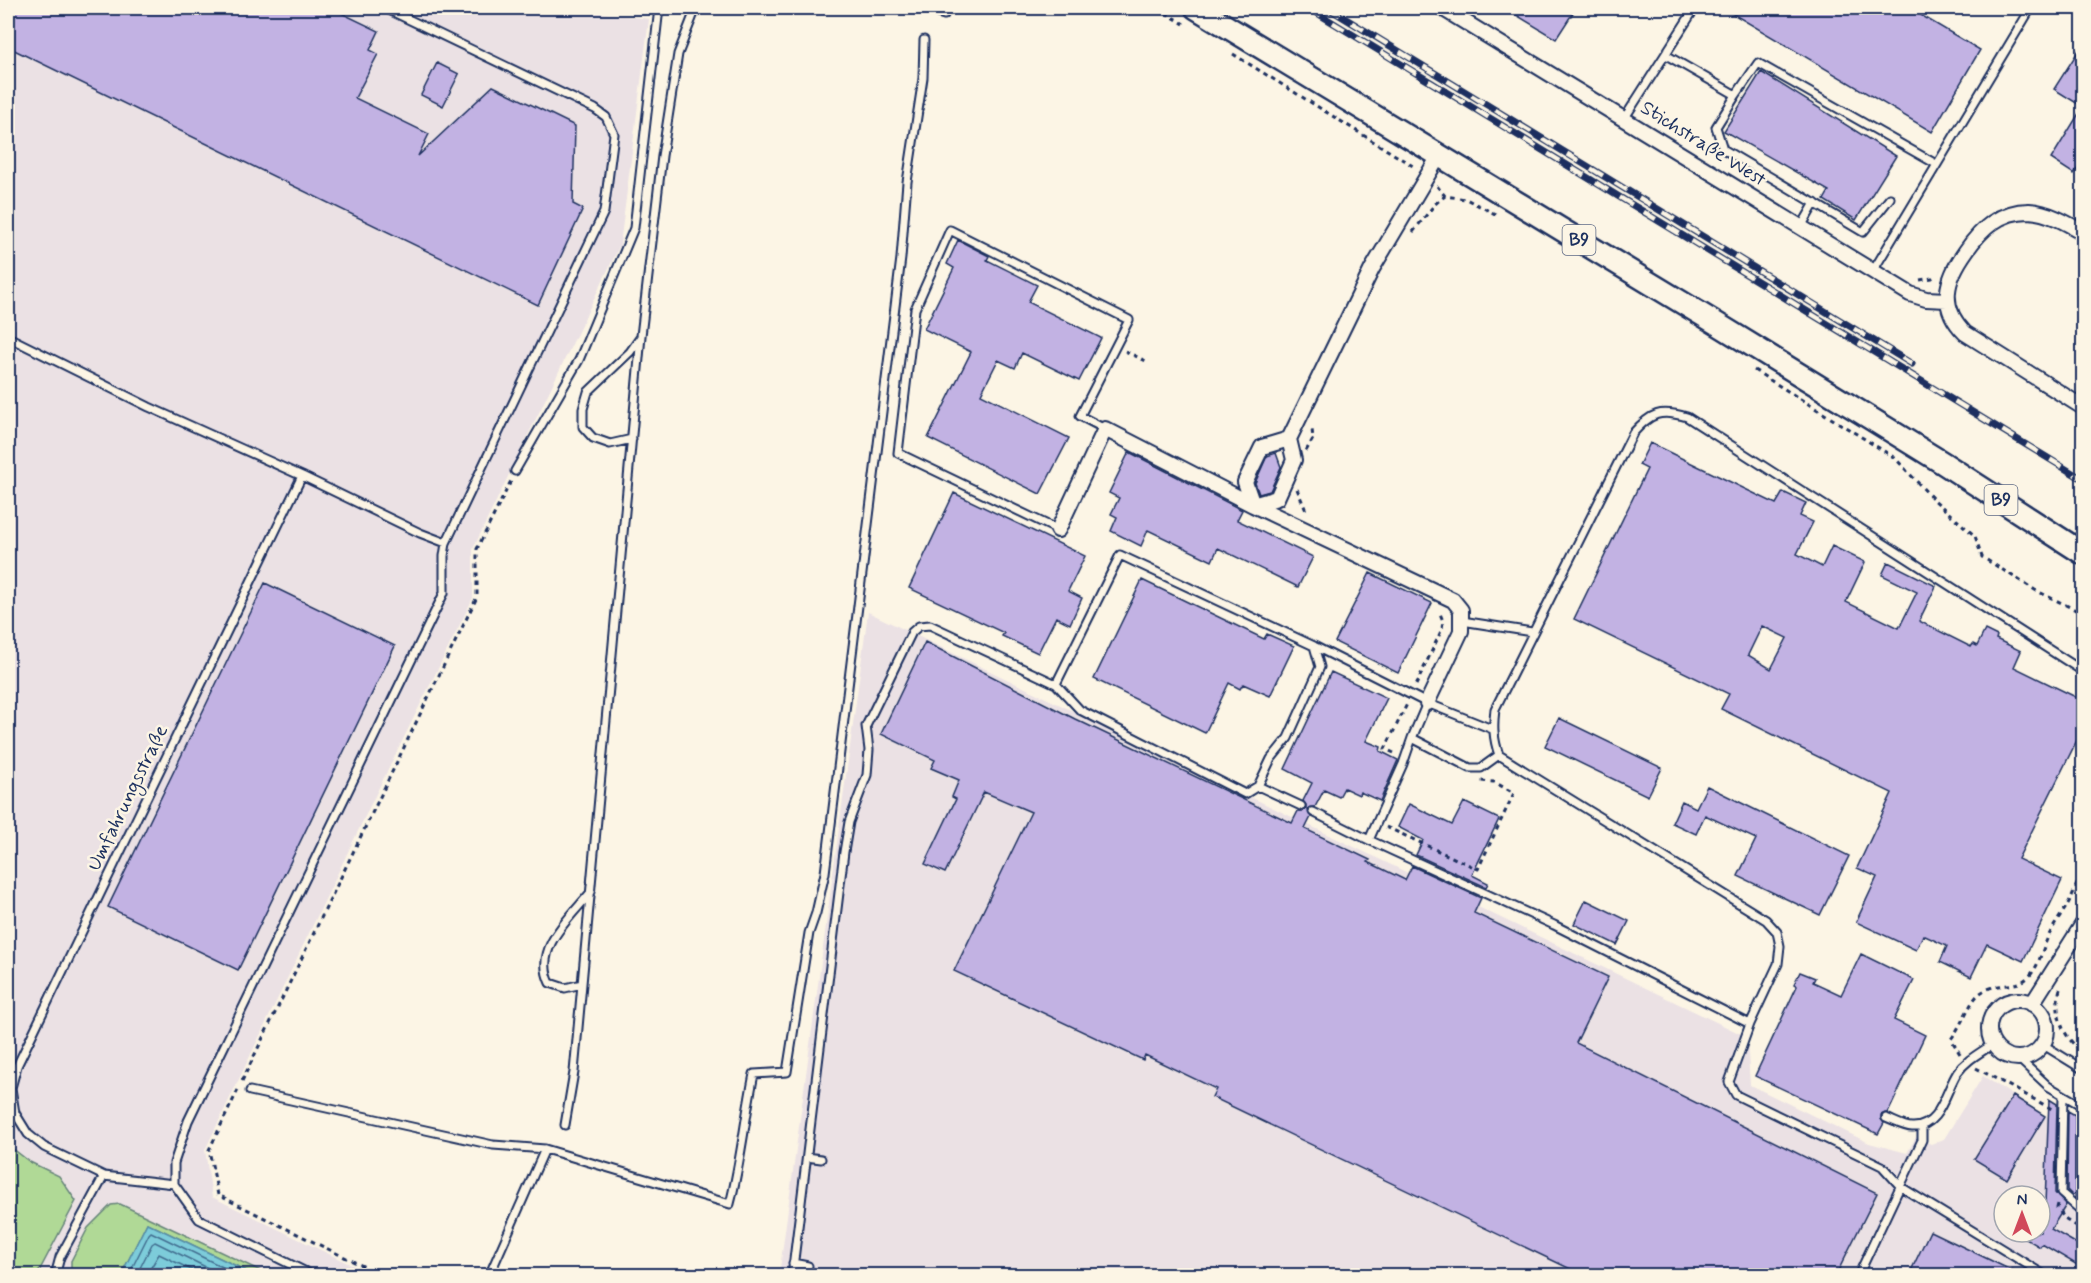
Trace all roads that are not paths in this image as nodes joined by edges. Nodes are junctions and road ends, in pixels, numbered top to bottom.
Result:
1 (385, 8) edge
2 (659, 8) edge
3 (696, 8) edge
4 (922, 8) edge
5 (1442, 8) edge
6 (1695, 8) edge
7 (2031, 8) edge
8 (944, 15) dead end
9 (1192, 17) edge
10 (924, 40) dead end
11 (1666, 54) junction
12 (1736, 95) junction
13 (1624, 119) junction
14 (1439, 156) junction
15 (1936, 164) junction
16 (1890, 198) dead end
17 (1815, 203) junction
18 (1801, 227) junction
19 (2084, 233) edge
20 (1873, 271) junction
21 (1947, 300) junction
22 (641, 336) junction
23 (8, 337) edge
24 (2084, 408) edge
25 (1105, 429) junction
26 (632, 439) junction
27 (1289, 439) junction
28 (515, 471) road end
29 (302, 476) junction
30 (1253, 506) junction
31 (1058, 530) joint
32 (446, 543) junction
33 (2084, 554) edge
34 (1462, 621) junction
35 (1532, 632) junction
36 (1314, 646) junction
37 (2084, 672) edge
38 (1056, 684) junction
39 (1427, 703) junction
40 (1492, 729) junction
41 (1412, 738) junction
42 (1499, 754) junction
43 (1258, 786) junction
44 (1301, 806) dead end
45 (1313, 812) dead end
46 (1369, 840) junction
47 (591, 892) junction
48 (2084, 922) edge
49 (582, 984) junction
50 (2032, 1004) junction
51 (1750, 1024) junction
52 (1993, 1044) junction
53 (2042, 1044) junction
54 (2018, 1058) junction
55 (2084, 1070) edge
56 (250, 1091) dead end
57 (2063, 1095) junction
58 (2082, 1106) edge
59 (1886, 1118) dead end
60 (565, 1125) dead end
61 (1922, 1126) junction
62 (545, 1149) junction
63 (807, 1157) junction
64 (821, 1159) dead end
65 (104, 1176) junction
66 (174, 1184) junction
67 (1901, 1187) junction
68 (2082, 1211) edge
69 (793, 1263) junction
70 (808, 1266) dead end
71 (56, 1275) edge
72 (314, 1275) edge
73 (489, 1275) edge
74 (792, 1275) edge
75 (1858, 1275) edge
76 (2046, 1275) edge

1 - 32 lane
2 - 28 lane
3 - 22 lane
4 - 8 lane
5 - 13 street, Stichstraße West
6 - 11 lane
7 - 15 lane
9 - 14 main road, B9
10 - 62 lane
11 - 12 lane
11 - 13 lane
12 - 15 lane
12 - 17 lane
13 - 18 street, Stichstraße West
14 - 27 street
14 - 33 main road, B9
15 - 20 lane
16 - 17 lane
17 - 18 lane
18 - 20 street, Stichstraße West
19 - 21 street
20 - 21 street, Stichstraße West
21 - 24 street
22 - 26 lane
22 - 26 lane
23 - 29 lane
25 - 30 street
25 - 31 street
25 - 31 lane
26 - 47 lane
27 - 30 street
27 - 30 street
29 - 32 lane
29 - 65 lane, Umfahrungsstraße
30 - 34 street
32 - 66 lane
34 - 35 lane
34 - 39 street
35 - 37 lane
35 - 40 lane
36 - 38 lane
36 - 39 lane
36 - 43 lane
38 - 43 lane
38 - 63 lane
39 - 40 lane
39 - 41 lane
40 - 42 lane
41 - 42 lane
41 - 46 lane
42 - 51 lane
43 - 44 lane
45 - 46 lane
46 - 51 lane
47 - 49 lane
47 - 49 lane
48 - 50 street
49 - 60 lane
50 - 52 street
50 - 53 street
51 - 67 lane
52 - 54 street
52 - 61 lane
53 - 54 street
53 - 55 lane
54 - 57 lane
56 - 62 lane
57 - 58 lane
57 - 68 lane
58 - 68 lane
59 - 61 lane
61 - 67 lane
62 - 73 lane
63 - 64 lane
63 - 69 lane
65 - 66 lane, Umfahrungsstraße
65 - 71 lane
66 - 72 lane
67 - 75 lane
67 - 76 lane
69 - 70 lane
69 - 74 lane

